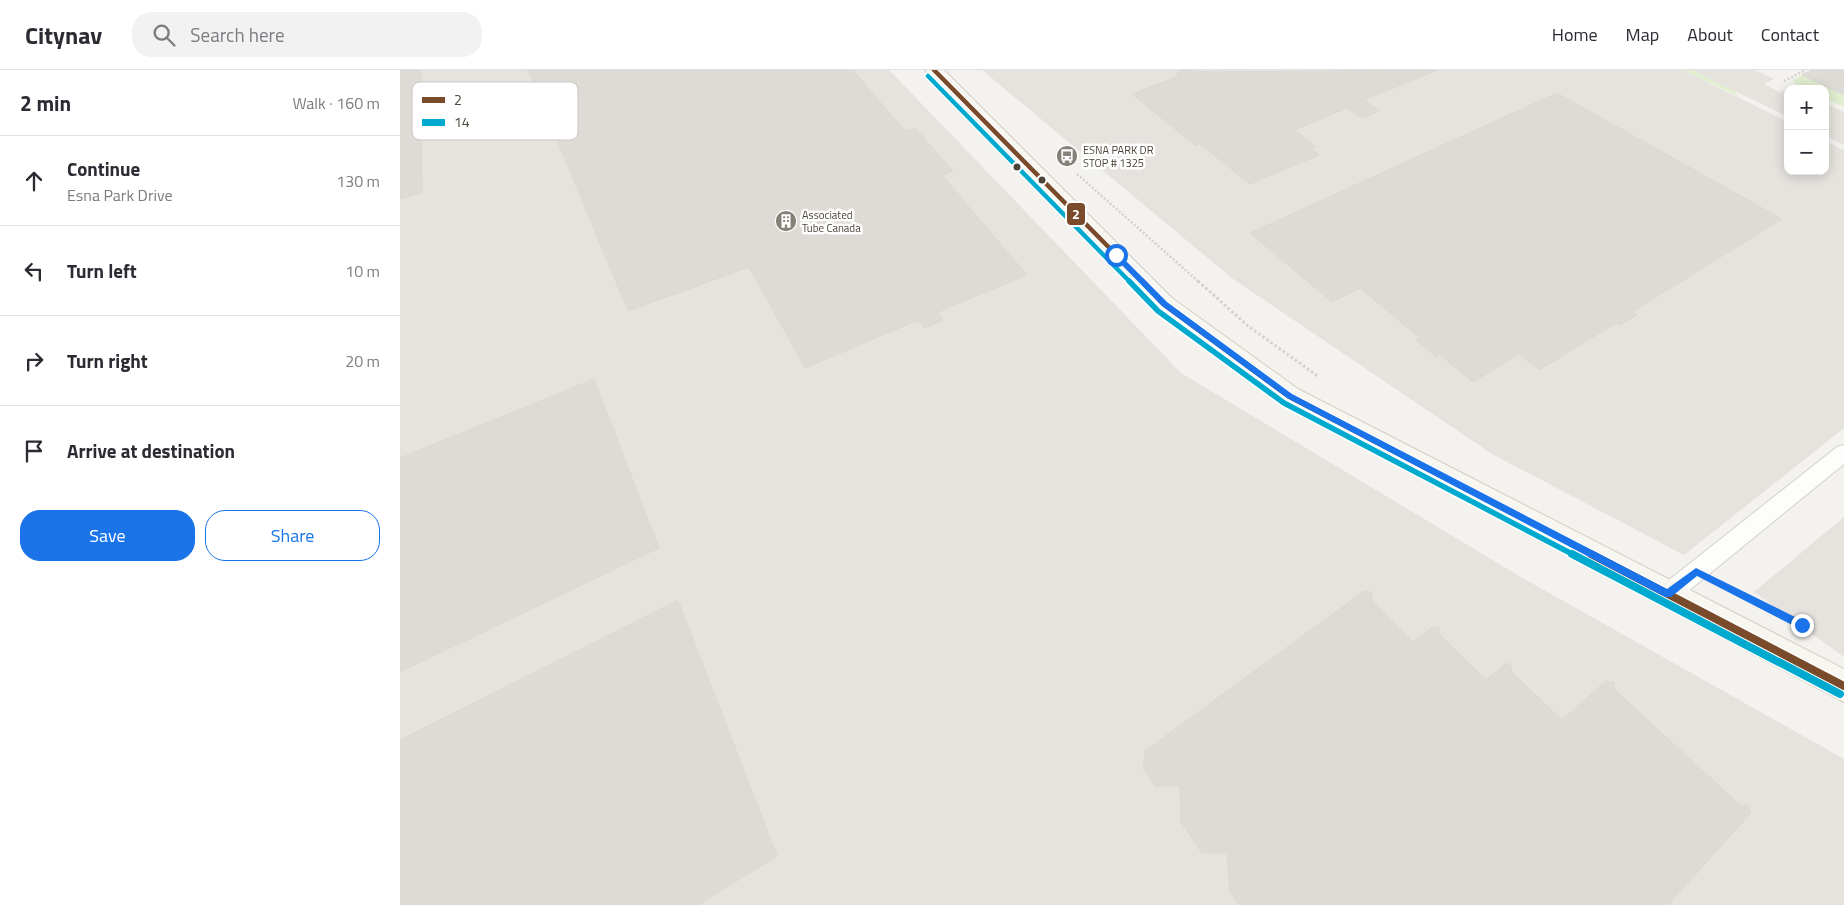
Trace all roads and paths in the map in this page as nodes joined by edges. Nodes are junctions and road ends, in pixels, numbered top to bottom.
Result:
1 (934, 70) edge
2 (1806, 70) edge
3 (1784, 81) dead end
4 (1071, 168) dead end
5 (1325, 381) dead end
6 (1844, 453) edge
7 (1668, 594) junction
8 (1844, 686) edge

1 - 7 main road
2 - 3 path
4 - 5 path
6 - 7 lane
7 - 8 main road

